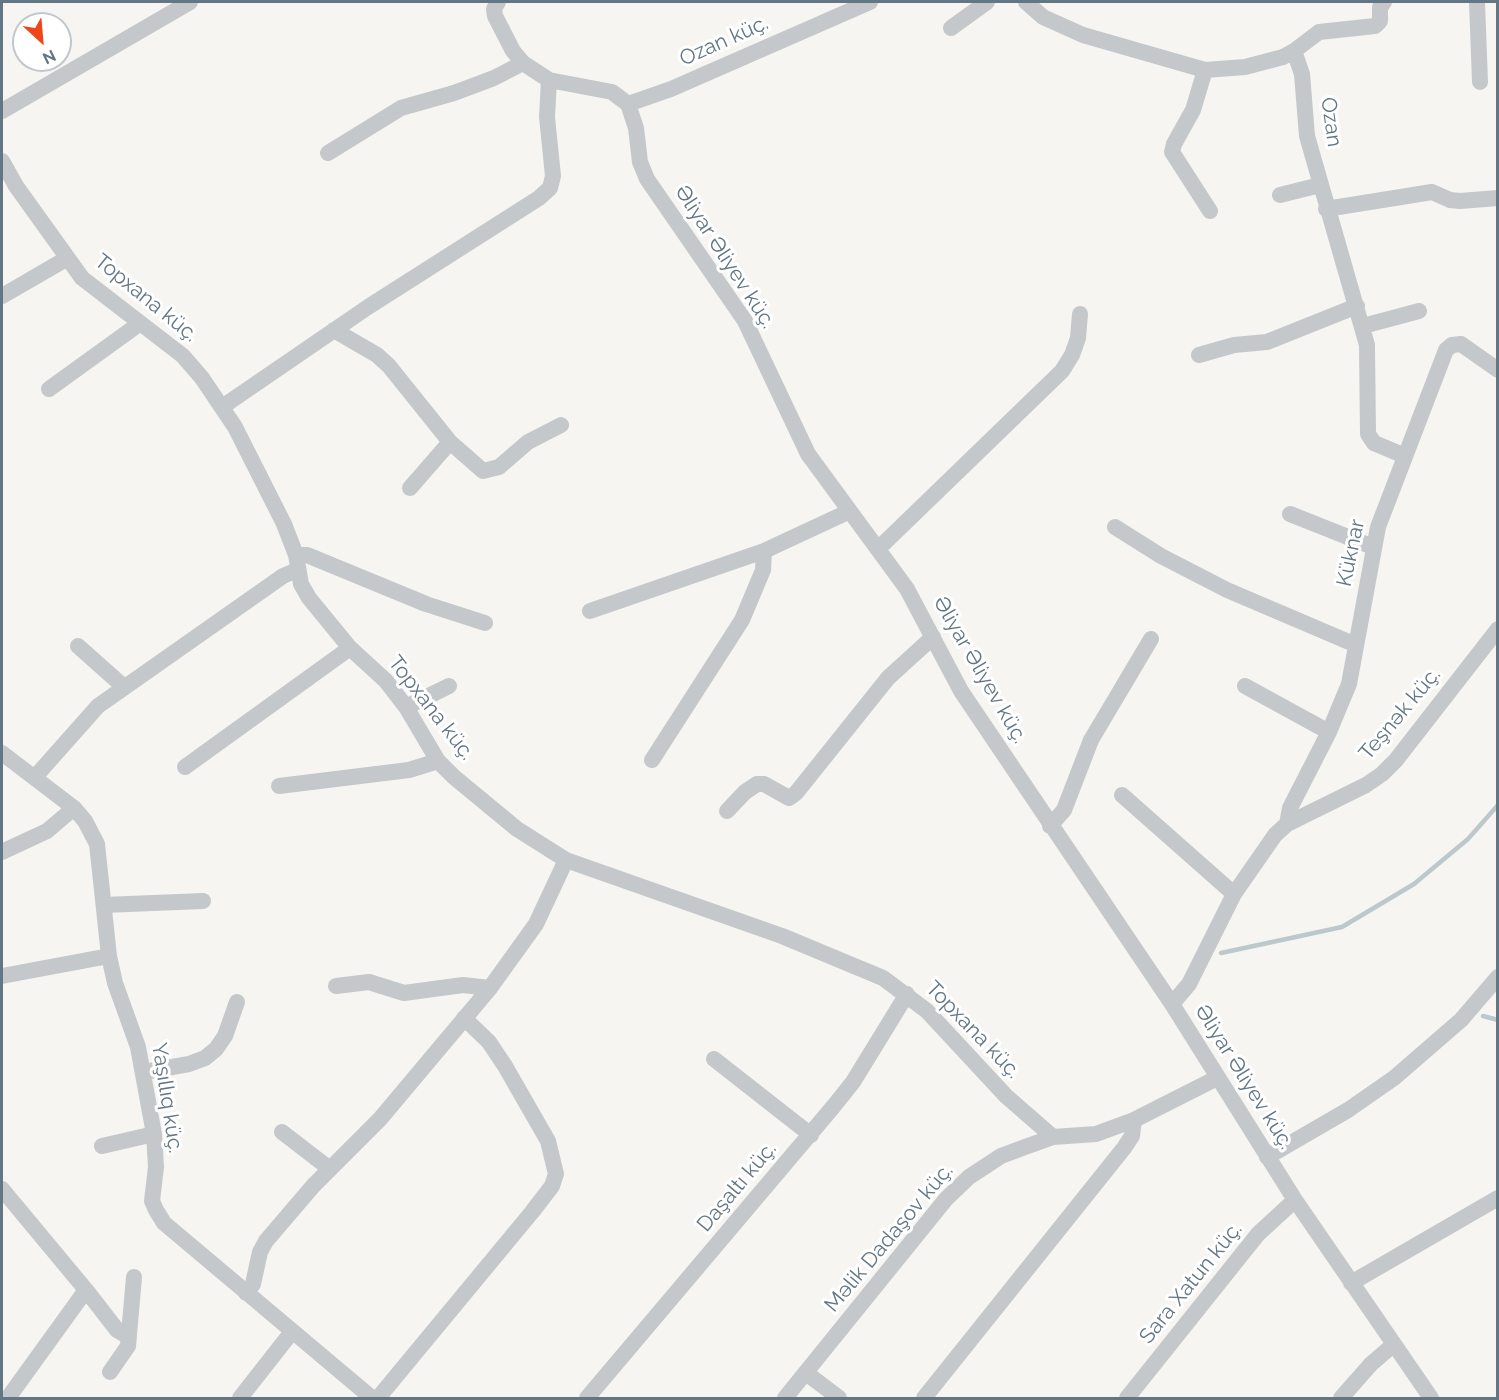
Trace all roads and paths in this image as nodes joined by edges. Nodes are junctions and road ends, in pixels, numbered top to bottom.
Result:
1 (190, 2) edge
2 (870, 2) edge
3 (987, 2) edge
4 (1026, 2) edge
5 (1384, 2) edge
6 (1477, 2) edge
7 (492, 4) edge
8 (951, 28) dead end
9 (1294, 51) junction
10 (523, 63) junction
11 (1205, 70) junction
12 (549, 80) junction
13 (1480, 82) dead end
14 (627, 104) junction
15 (2, 111) edge
16 (328, 153) dead end
17 (2, 161) edge
18 (1320, 185) junction
19 (1280, 195) dead end
20 (1497, 198) edge
21 (1326, 208) junction
22 (1210, 211) dead end
23 (66, 259) junction
24 (2, 297) edge
25 (1357, 306) junction
26 (1419, 311) dead end
27 (1080, 314) dead end
28 (139, 324) junction
29 (1363, 326) junction
30 (334, 330) junction
31 (1198, 355) dead end
32 (1497, 370) edge
33 (49, 389) dead end
34 (222, 407) junction
35 (561, 425) dead end
36 (450, 442) junction
37 (1406, 456) junction
38 (410, 488) dead end
39 (850, 511) junction
40 (1290, 514) dead end
41 (1115, 527) dead end
42 (1373, 547) junction
43 (879, 548) junction
44 (764, 551) junction
45 (297, 562) junction
46 (590, 611) dead end
47 (486, 623) dead end
48 (1497, 629) edge
49 (933, 637) junction
50 (1151, 639) dead end
51 (1356, 645) junction
52 (78, 646) dead end
53 (350, 648) junction
54 (449, 686) dead end
55 (1245, 686) dead end
56 (124, 687) junction
57 (406, 707) junction
58 (1329, 732) junction
59 (2, 753) edge
60 (652, 760) dead end
61 (438, 762) junction
62 (185, 766) dead end
63 (36, 777) junction
64 (279, 786) dead end
65 (1122, 795) dead end
66 (74, 808) junction
67 (727, 811) dead end
68 (1287, 824) junction
69 (1050, 825) junction
70 (2, 852) edge
71 (566, 860) junction
72 (1234, 894) junction
73 (203, 901) dead end
74 (104, 905) junction
75 (109, 956) junction
76 (2, 976) edge
77 (1497, 977) edge
78 (336, 986) dead end
79 (490, 988) junction
80 (907, 994) junction
81 (237, 1002) dead end
82 (1172, 1004) junction
83 (464, 1018) junction
84 (714, 1059) dead end
85 (144, 1072) junction
86 (1217, 1077) junction
87 (1134, 1120) junction
88 (282, 1132) dead end
89 (154, 1134) junction
90 (811, 1135) junction
91 (1053, 1137) junction
92 (102, 1146) dead end
93 (1267, 1157) junction
94 (330, 1169) junction
95 (2, 1189) edge
96 (1497, 1198) edge
97 (1295, 1200) junction
98 (134, 1277) dead end
99 (1351, 1283) junction
100 (86, 1290) junction
101 (246, 1293) junction
102 (291, 1333) junction
103 (129, 1337) junction
104 (1393, 1345) junction
105 (110, 1372) dead end
106 (806, 1373) junction
107 (8, 1398) edge
108 (240, 1398) edge
109 (372, 1398) edge
110 (378, 1398) edge
111 (587, 1398) edge
112 (785, 1398) edge
113 (839, 1398) edge
114 (924, 1398) edge
115 (1127, 1398) edge
116 (1341, 1398) edge
117 (1431, 1398) edge

1 - 15 street
2 - 14 street, Ozan küç.
3 - 8 street
4 - 11 street
5 - 9 street
6 - 13 street
7 - 10 street
9 - 11 street
9 - 18 street, Ozan
10 - 12 street
10 - 16 street
11 - 22 street
12 - 14 street
12 - 30 street
14 - 39 street, Əliyar Əliyev küç.
17 - 23 street, Topxana küç.
18 - 19 street
18 - 21 street, Ozan
20 - 21 street
21 - 25 street, Ozan
23 - 24 street
23 - 28 street, Topxana küç.
25 - 29 street, Ozan
25 - 31 street
26 - 29 street
27 - 43 street
28 - 33 street
28 - 34 street, Topxana küç.
29 - 37 street, Ozan
30 - 34 street
30 - 36 street
32 - 37 street, Küknar
34 - 45 street, Topxana küç.
35 - 36 street
36 - 38 street
37 - 42 street, Küknar
39 - 43 street, Əliyar Əliyev küç.
39 - 44 street
40 - 42 street
41 - 51 street
42 - 51 street, Küknar
43 - 49 street, Əliyar Əliyev küç.
44 - 46 street
44 - 60 street
45 - 47 street
45 - 53 street, Topxana küç.
45 - 56 street
48 - 68 street, Teşnək küç.
49 - 67 street
49 - 69 street, Əliyar Əliyev küç.
50 - 69 street
51 - 58 street, Küknar
52 - 56 street
53 - 57 street, Topxana küç.
53 - 62 street
54 - 57 street
55 - 58 street
56 - 63 street
57 - 61 street, Topxana küç.
58 - 68 street, Küknar
59 - 63 street, Yaşıllıq küç.
61 - 64 street
61 - 71 street, Topxana küç.
63 - 66 street, Yaşıllıq küç.
65 - 72 street
66 - 70 street
66 - 74 street, Yaşıllıq küç.
68 - 72 street, Teşnək küç.
69 - 82 street, Əliyar Əliyev küç.
71 - 79 street
71 - 80 street, Topxana küç.
72 - 82 street, Teşnək küç.
73 - 74 street
74 - 75 street, Yaşıllıq küç.
75 - 76 street
75 - 85 street, Yaşıllıq küç.
77 - 93 street
78 - 79 street
79 - 83 street
80 - 90 street, Daşaltı küç.
80 - 91 street, Topxana küç.
81 - 85 street
82 - 86 street, Əliyar Əliyev küç.
83 - 94 street
83 - 110 street
84 - 90 street
85 - 89 street, Yaşıllıq küç.
86 - 87 street, Məlik Dadaşov küç.
86 - 93 street, Əliyar Əliyev küç.
87 - 91 street, Məlik Dadaşov küç.
87 - 114 street
88 - 94 street
89 - 92 street
89 - 101 street, Yaşıllıq küç.
90 - 111 street, Daşaltı küç.
91 - 106 street, Məlik Dadaşov küç.
93 - 97 street, Əliyar Əliyev küç.
94 - 101 street
95 - 100 street
96 - 99 street
97 - 99 street, Əliyar Əliyev küç.
97 - 115 street, Sara Xatun küç.
98 - 103 street
99 - 104 street, Əliyar Əliyev küç.
100 - 103 street
100 - 107 street
101 - 102 street, Yaşıllıq küç.
102 - 108 street
102 - 109 street, Yaşıllıq küç.
103 - 105 street
104 - 116 street
104 - 117 street, Əliyar Əliyev küç.
106 - 112 street, Məlik Dadaşov küç.
106 - 113 street

